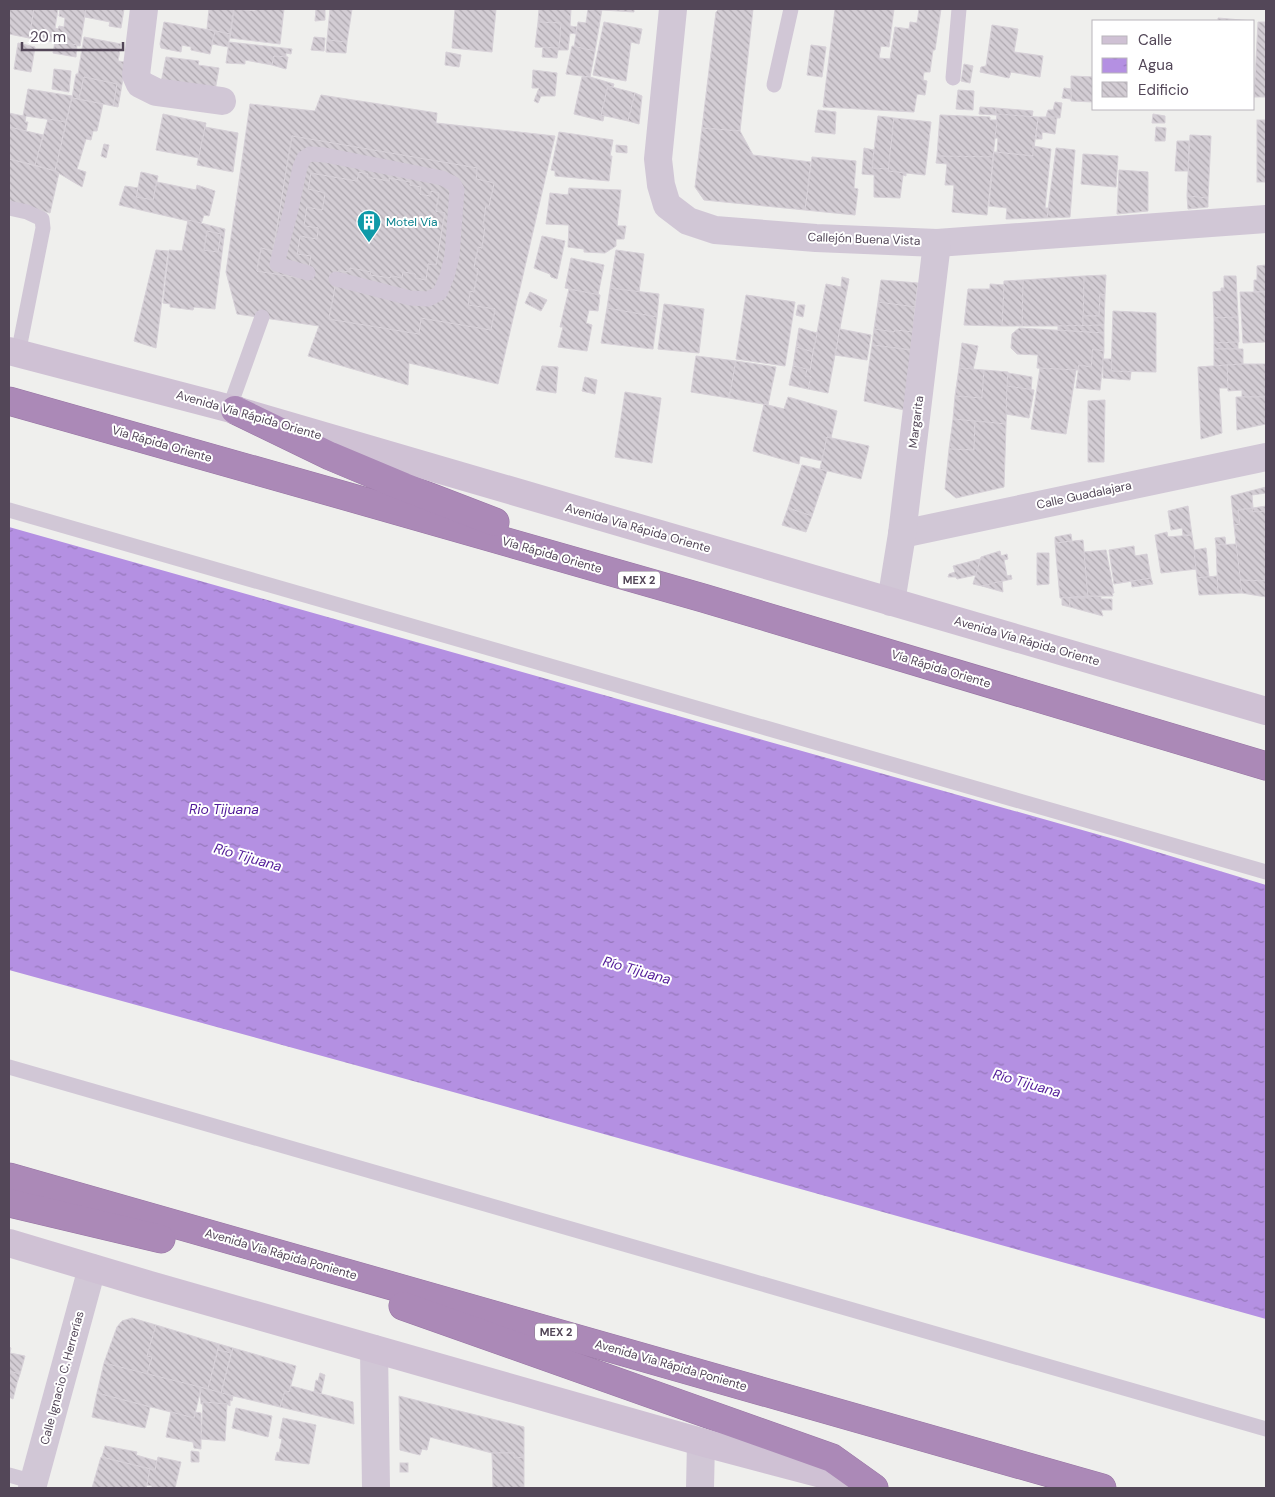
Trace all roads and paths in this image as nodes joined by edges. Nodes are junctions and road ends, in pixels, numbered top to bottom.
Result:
1 (144, 9) edge
2 (673, 9) edge
3 (791, 9) edge
4 (959, 9) edge
5 (953, 78) dead end
6 (774, 85) dead end
7 (222, 101) dead end
8 (9, 208) edge
9 (1266, 219) edge
10 (937, 243) junction
11 (308, 273) dead end
12 (336, 280) dead end
13 (262, 318) dead end
14 (14, 352) edge
15 (9, 402) edge
16 (232, 410) junction
17 (1266, 457) edge
18 (9, 510) edge
19 (902, 534) junction
20 (703, 598) junction
21 (891, 602) junction
22 (1266, 711) edge
23 (1266, 766) edge
24 (1266, 872) edge
25 (9, 1066) edge
26 (9, 1177) edge
27 (9, 1203) edge
28 (234, 1241) junction
29 (9, 1243) edge
30 (92, 1268) junction
31 (349, 1273) junction
32 (374, 1349) junction
33 (1266, 1429) edge
34 (701, 1442) junction
35 (25, 1482) edge
36 (376, 1488) edge
37 (700, 1488) edge
38 (875, 1488) edge
39 (1102, 1488) edge

1 - 7 street
2 - 10 street, Callejón Buena Vista
3 - 6 lane
4 - 5 lane
8 - 14 lane
9 - 10 street, Callejón Buena Vista
10 - 19 street, Margarita
11 - 12 lane
13 - 16 lane
14 - 16 main road, Avenida Vía Rápida Oriente
15 - 20 highway, Vía Rápida Oriente / MEX 2
16 - 20 highway
16 - 21 main road, Avenida Vía Rápida Oriente
17 - 19 street, Calle Guadalajara
18 - 24 lane
19 - 21 street, Margarita
20 - 23 highway, Vía Rápida Oriente / MEX 2
21 - 22 main road, Avenida Vía Rápida Oriente
25 - 33 lane
26 - 28 highway, Avenida Vía Rápida Poniente / MEX 2
27 - 28 highway
28 - 31 highway, Avenida Vía Rápida Poniente / MEX 2
29 - 30 main road
30 - 32 main road
30 - 35 street, Calle Ignacio C. Herrerías
31 - 38 highway
31 - 39 highway, Avenida Vía Rápida Poniente / MEX 2
32 - 34 main road
32 - 36 street
34 - 37 street
34 - 38 main road

